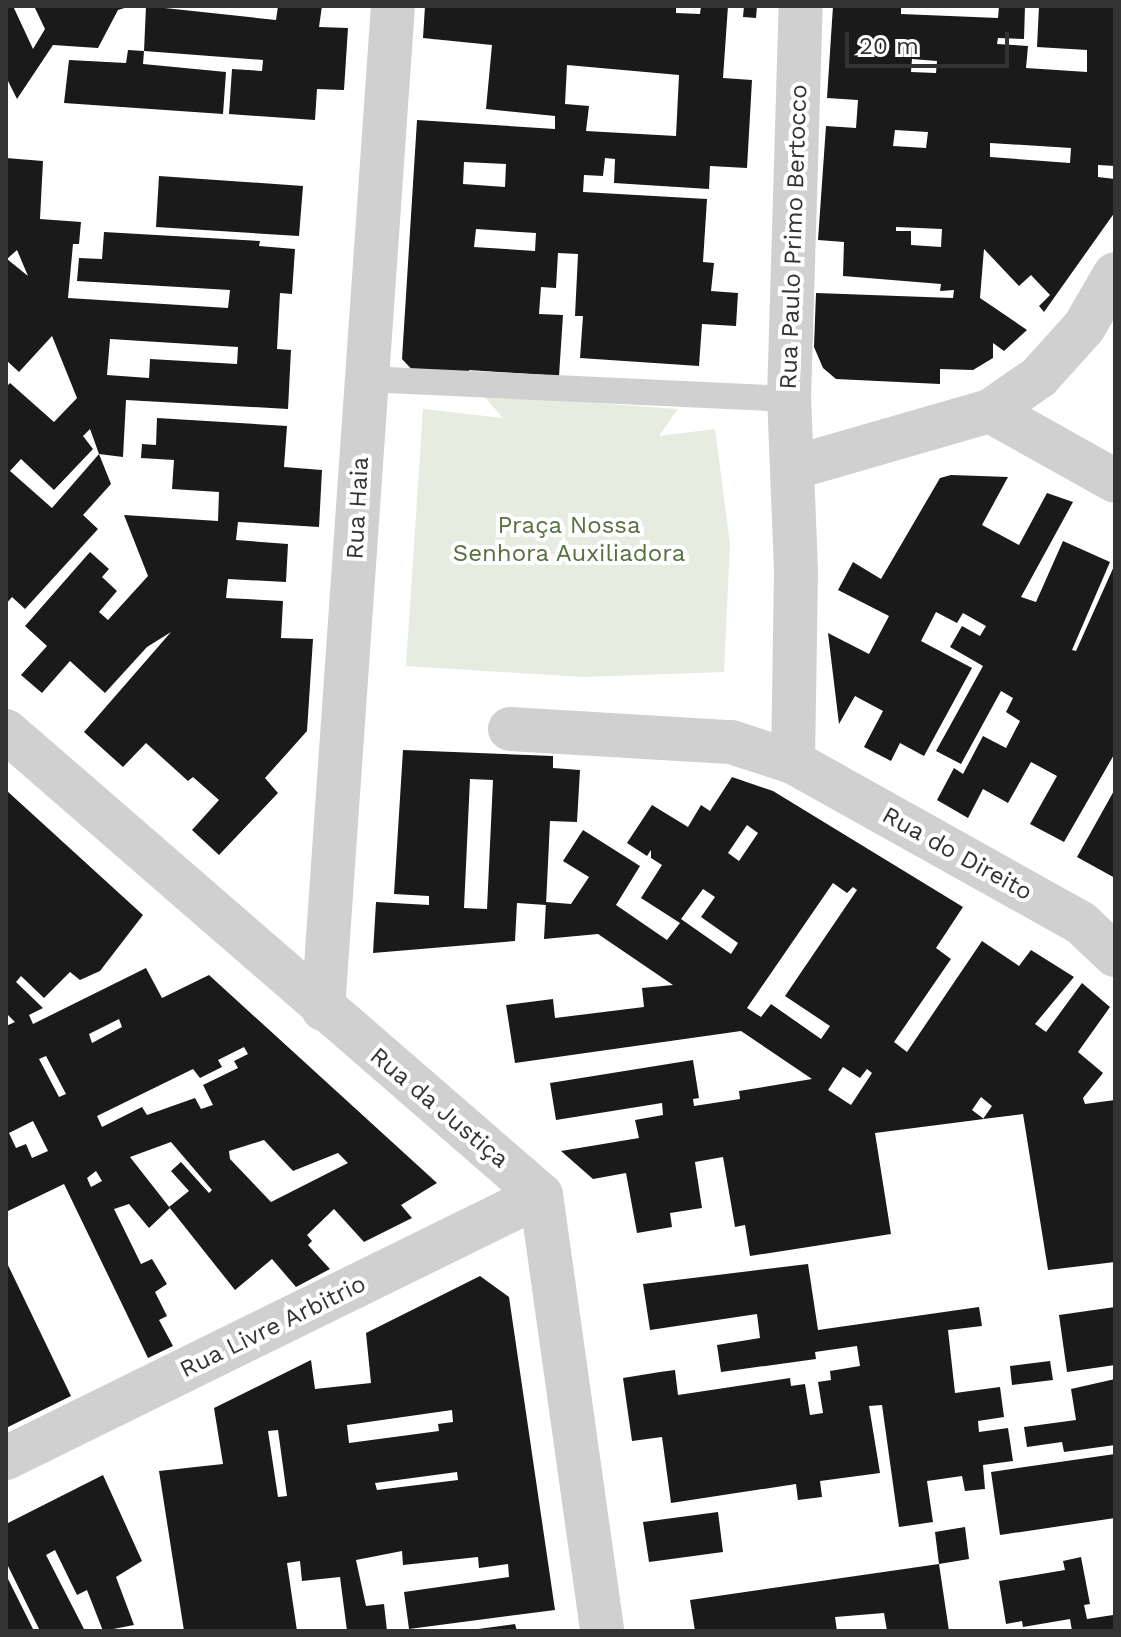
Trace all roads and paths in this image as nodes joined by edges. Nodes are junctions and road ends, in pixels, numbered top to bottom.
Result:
1 (393, 6) edge
2 (801, 6) edge
3 (1115, 274) edge
4 (366, 379) junction
5 (789, 399) junction
6 (990, 411) junction
7 (792, 468) junction
8 (1115, 481) edge
9 (510, 729) dead end
10 (6, 731) edge
11 (793, 762) junction
12 (1115, 955) edge
13 (323, 1009) junction
14 (541, 1195) junction
15 (6, 1458) edge
16 (602, 1631) edge

1 - 4 street, Rua Haia
2 - 5 street, Rua Paulo Primo Bertocco
3 - 6 street
4 - 5 lane
4 - 13 street, Rua Haia
5 - 7 street, Rua Paulo Primo Bertocco
6 - 7 street
6 - 8 street
7 - 11 street
9 - 11 street
10 - 13 street, Rua da Justiça
11 - 12 street, Rua do Direito
13 - 14 street, Rua da Justiça
14 - 15 street, Rua Livre Arbitrio
14 - 16 street

